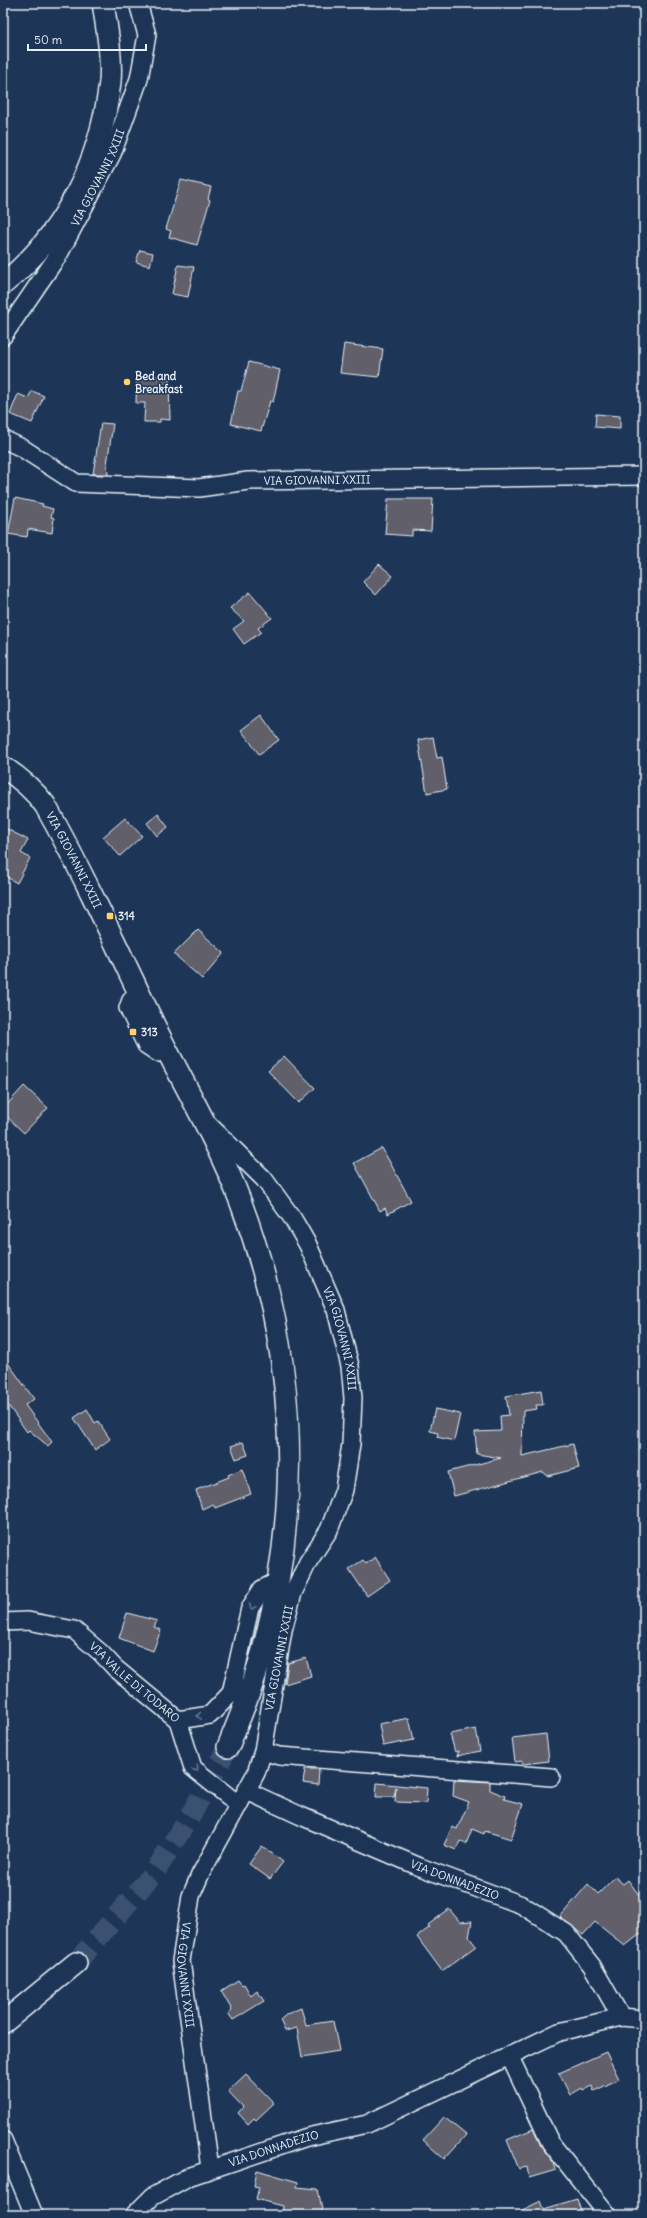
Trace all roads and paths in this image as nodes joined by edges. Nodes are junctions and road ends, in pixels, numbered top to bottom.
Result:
1 (103, 3) edge
2 (138, 3) edge
3 (3, 284) edge
4 (3, 336) edge
5 (3, 439) edge
6 (644, 476) edge
7 (3, 767) edge
8 (201, 1117) junction
9 (278, 1581) junction
10 (3, 1622) edge
11 (178, 1720) junction
12 (228, 1748) tunnel mouth
13 (263, 1750) junction
14 (551, 1777) dead end
15 (243, 1798) junction
16 (76, 1963) tunnel mouth
17 (621, 2017) junction
18 (644, 2019) edge
19 (3, 2023) edge
20 (509, 2055) junction
21 (3, 2140) edge
22 (210, 2168) junction
23 (34, 2215) edge
24 (134, 2215) edge
25 (608, 2215) edge

1 - 3 main road, VIA GIOVANNI XXIII
2 - 4 street, VIA GIOVANNI XXIII
5 - 6 street, VIA GIOVANNI XXIII
7 - 8 main road, VIA GIOVANNI XXIII
8 - 9 main road, VIA GIOVANNI XXIII
8 - 13 street, VIA GIOVANNI XXIII
9 -> 11 street, VIA VALLE DI TODARO
9 - 12 main road, VIA GIOVANNI XXIII
10 - 11 street, VIA VALLE DI TODARO
11 -> 15 street, VIA DONNADEZIO
13 - 14 street
13 - 15 street, VIA GIOVANNI XXIII
15 - 17 street, VIA DONNADEZIO
15 - 22 street, VIA GIOVANNI XXIII
16 - 19 main road
17 - 18 street, VIA DONNADEZIO
17 - 20 street, VIA DONNADEZIO
20 - 22 street, VIA DONNADEZIO
20 - 25 street
21 - 23 street
22 - 24 street, VIA DONNADEZIO

